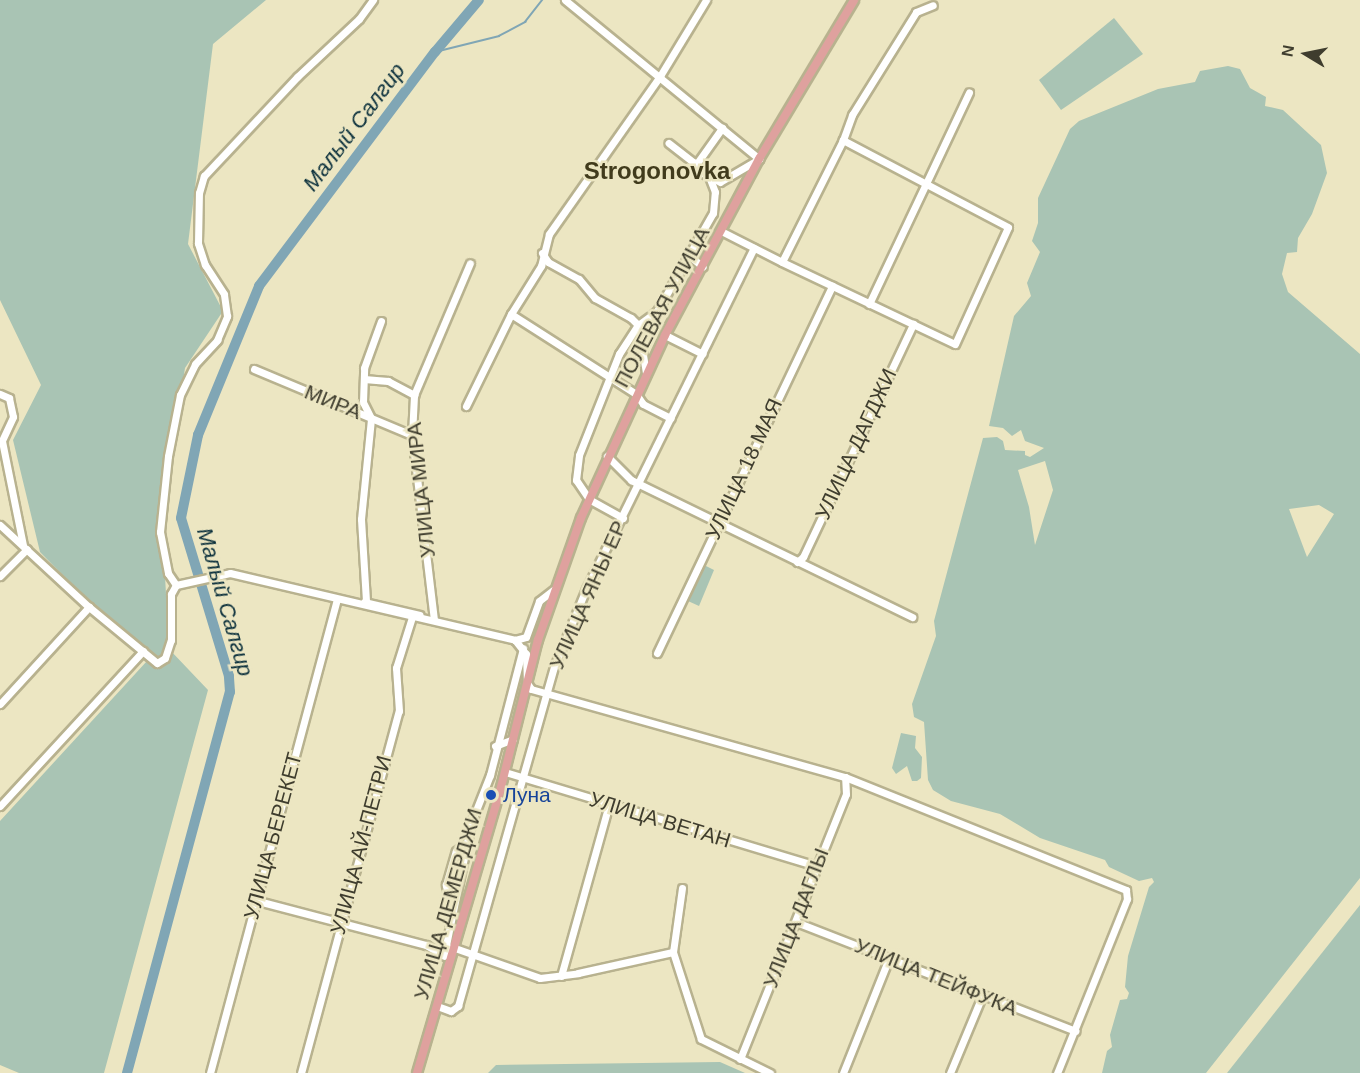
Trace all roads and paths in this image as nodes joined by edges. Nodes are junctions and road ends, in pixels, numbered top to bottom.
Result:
1 (373, 0) edge
2 (565, 0) edge
3 (706, 0) edge
4 (852, 3) edge
5 (933, 4) dead end
6 (660, 76) junction
7 (969, 92) dead end
8 (722, 128) junction
9 (843, 140) junction
10 (669, 143) dead end
11 (759, 159) junction
12 (695, 166) junction
13 (710, 179) junction
14 (925, 182) junction
15 (723, 232) junction
16 (754, 248) junction
17 (542, 251) junction
18 (689, 255) junction
19 (548, 261) junction
20 (470, 262) dead end
21 (782, 262) junction
22 (541, 266) junction
23 (703, 267) junction
24 (832, 286) junction
25 (869, 304) junction
26 (511, 314) junction
27 (381, 321) dead end
28 (913, 324) junction
29 (638, 325) junction
30 (665, 335) junction
31 (703, 354) junction
32 (254, 369) dead end
33 (646, 373) junction
34 (364, 379) junction
35 (610, 379) junction
36 (0, 394) edge
37 (636, 394) junction
38 (414, 395) junction
39 (466, 406) dead end
40 (371, 418) junction
41 (671, 418) junction
42 (412, 435) junction
43 (1, 440) edge
44 (607, 456) junction
45 (639, 483) junction
46 (590, 499) junction
47 (623, 518) junction
48 (717, 524) junction
49 (0, 525) edge
50 (25, 547) junction
51 (797, 562) junction
52 (0, 576) edge
53 (176, 585) junction
54 (553, 590) junction
55 (337, 600) junction
56 (366, 601) junction
57 (354, 604) junction
58 (89, 607) junction
59 (411, 617) junction
60 (912, 617) dead end
61 (434, 620) junction
62 (525, 637) junction
63 (515, 640) junction
64 (538, 640) joint
65 (523, 648) junction
66 (143, 651) junction
67 (657, 653) dead end
68 (527, 685) junction
69 (546, 693) junction
70 (0, 704) edge
71 (513, 739) junction
72 (495, 746) junction
73 (505, 772) junction
74 (845, 777) junction
75 (524, 780) junction
76 (609, 804) junction
77 (0, 806) edge
78 (467, 842) junction
79 (816, 866) junction
80 (682, 888) dead end
81 (258, 901) junction
82 (452, 912) junction
83 (796, 922) junction
84 (340, 924) junction
85 (452, 947) junction
86 (673, 952) junction
87 (444, 955) junction
88 (471, 955) junction
89 (889, 958) junction
90 (448, 963) junction
91 (561, 976) junction
92 (982, 996) junction
93 (437, 1006) junction
94 (1075, 1031) junction
95 (740, 1059) junction
96 (210, 1073) edge
97 (301, 1073) edge
98 (417, 1073) edge
99 (770, 1073) edge
100 (843, 1073) edge
101 (950, 1073) edge
102 (1057, 1073) edge

1 - 53 street
2 - 6 street
3 - 6 street
4 - 11 main road, ПОЛЕВАЯ УЛИЦА
5 - 9 street
6 - 8 street
6 - 17 street
7 - 14 street
8 - 11 street
8 - 12 street
9 - 14 street
9 - 21 street
10 - 12 street
11 - 13 street
11 - 15 main road, ПОЛЕВАЯ УЛИЦА
12 - 13 street
13 - 18 street
14 - 25 street
14 - 28 street
15 - 16 street
15 - 23 main road, ПОЛЕВАЯ УЛИЦА
16 - 21 street
16 - 31 street, УЛИЦА ЯНЫ ЕР
17 - 19 street
17 - 22 street
18 - 23 street
18 - 29 street
19 - 22 street
19 - 29 street
20 - 38 street, УЛИЦА МИРА
21 - 24 street
22 - 26 street
23 - 30 main road, ПОЛЕВАЯ УЛИЦА
24 - 25 street
24 - 48 street, УЛИЦА 18 МАЯ
25 - 28 street
26 - 35 street
26 - 39 street
27 - 34 street
28 - 51 street, УЛИЦА ДАГДЖИ
29 - 33 street
29 - 35 street
30 - 31 street
30 - 33 main road, ПОЛЕВАЯ УЛИЦА
31 - 41 street, УЛИЦА ЯНЫ ЕР
32 - 40 street, МИРА
33 - 37 main road, ПОЛЕВАЯ УЛИЦА
34 - 38 street
34 - 40 street
35 - 37 street
35 - 46 street
36 - 43 street
37 - 41 street
37 - 44 main road, ПОЛЕВАЯ УЛИЦА
38 - 42 street, УЛИЦА МИРА
40 - 42 street, МИРА
40 - 56 street
41 - 45 street, УЛИЦА ЯНЫ ЕР
42 - 61 street, УЛИЦА МИРА
43 - 50 street
44 - 45 street
44 - 46 main road, ПОЛЕВАЯ УЛИЦА
45 - 47 street, УЛИЦА ЯНЫ ЕР
45 - 48 street
46 - 47 street
46 - 54 main road, ПОЛЕВАЯ УЛИЦА
47 - 69 street, УЛИЦА ЯНЫ ЕР
48 - 51 street
48 - 67 street, УЛИЦА 18 МАЯ
49 - 50 street
50 - 52 street
50 - 58 street
51 - 60 street
53 - 55 street
53 - 66 street
54 - 62 street
54 - 64 main road, ПОЛЕВАЯ УЛИЦА
55 - 57 street
55 - 81 street, УЛИЦА БЕРЕКЕТ
56 - 57 street
56 - 61 street
57 - 59 street
58 - 66 street
58 - 70 street
59 - 61 street
59 - 84 street, УЛИЦА АЙ-ПЕТРИ
61 - 63 street
62 - 63 street
62 - 65 street
63 - 65 street
64 - 68 main road, УЛИЦА ДЕМЕРДЖИ
65 - 68 street
65 - 72 street
66 - 77 street
68 - 69 street
68 - 71 main road, УЛИЦА ДЕМЕРДЖИ
69 - 74 street
69 - 75 street, УЛИЦА ЯНЫ ЕР
71 - 72 street
71 - 73 main road, УЛИЦА ДЕМЕРДЖИ
72 - 78 street
73 - 75 street, УЛИЦА ВЕТАН
73 - 85 main road, УЛИЦА ДЕМЕРДЖИ
74 - 79 street, УЛИЦА ДАГЛЫ
74 - 94 street
75 - 76 street, УЛИЦА ВЕТАН
75 - 88 street, УЛИЦА ЯНЫ ЕР
76 - 79 street, УЛИЦА ВЕТАН
76 - 91 street
78 - 82 street
78 - 82 street
79 - 83 street, УЛИЦА ДАГЛЫ
80 - 86 street
81 - 84 street
81 - 96 street, УЛИЦА БЕРЕКЕТ
82 - 87 street
83 - 89 street, УЛИЦА ТЕЙФУКА
83 - 95 street, УЛИЦА ДАГЛЫ
84 - 87 street
84 - 97 street, УЛИЦА АЙ-ПЕТРИ
85 - 88 street
85 - 90 main road, УЛИЦА ДЕМЕРДЖИ
86 - 91 street
86 - 95 street
87 - 90 street
88 - 91 street
88 - 93 street, УЛИЦА ЯНЫ ЕР
89 - 92 street, УЛИЦА ТЕЙФУКА
89 - 100 street
90 - 93 main road, УЛИЦА ДЕМЕРДЖИ
92 - 94 street, УЛИЦА ТЕЙФУКА
92 - 101 street
93 - 98 main road, УЛИЦА ДЕМЕРДЖИ
94 - 102 street
95 - 99 street

